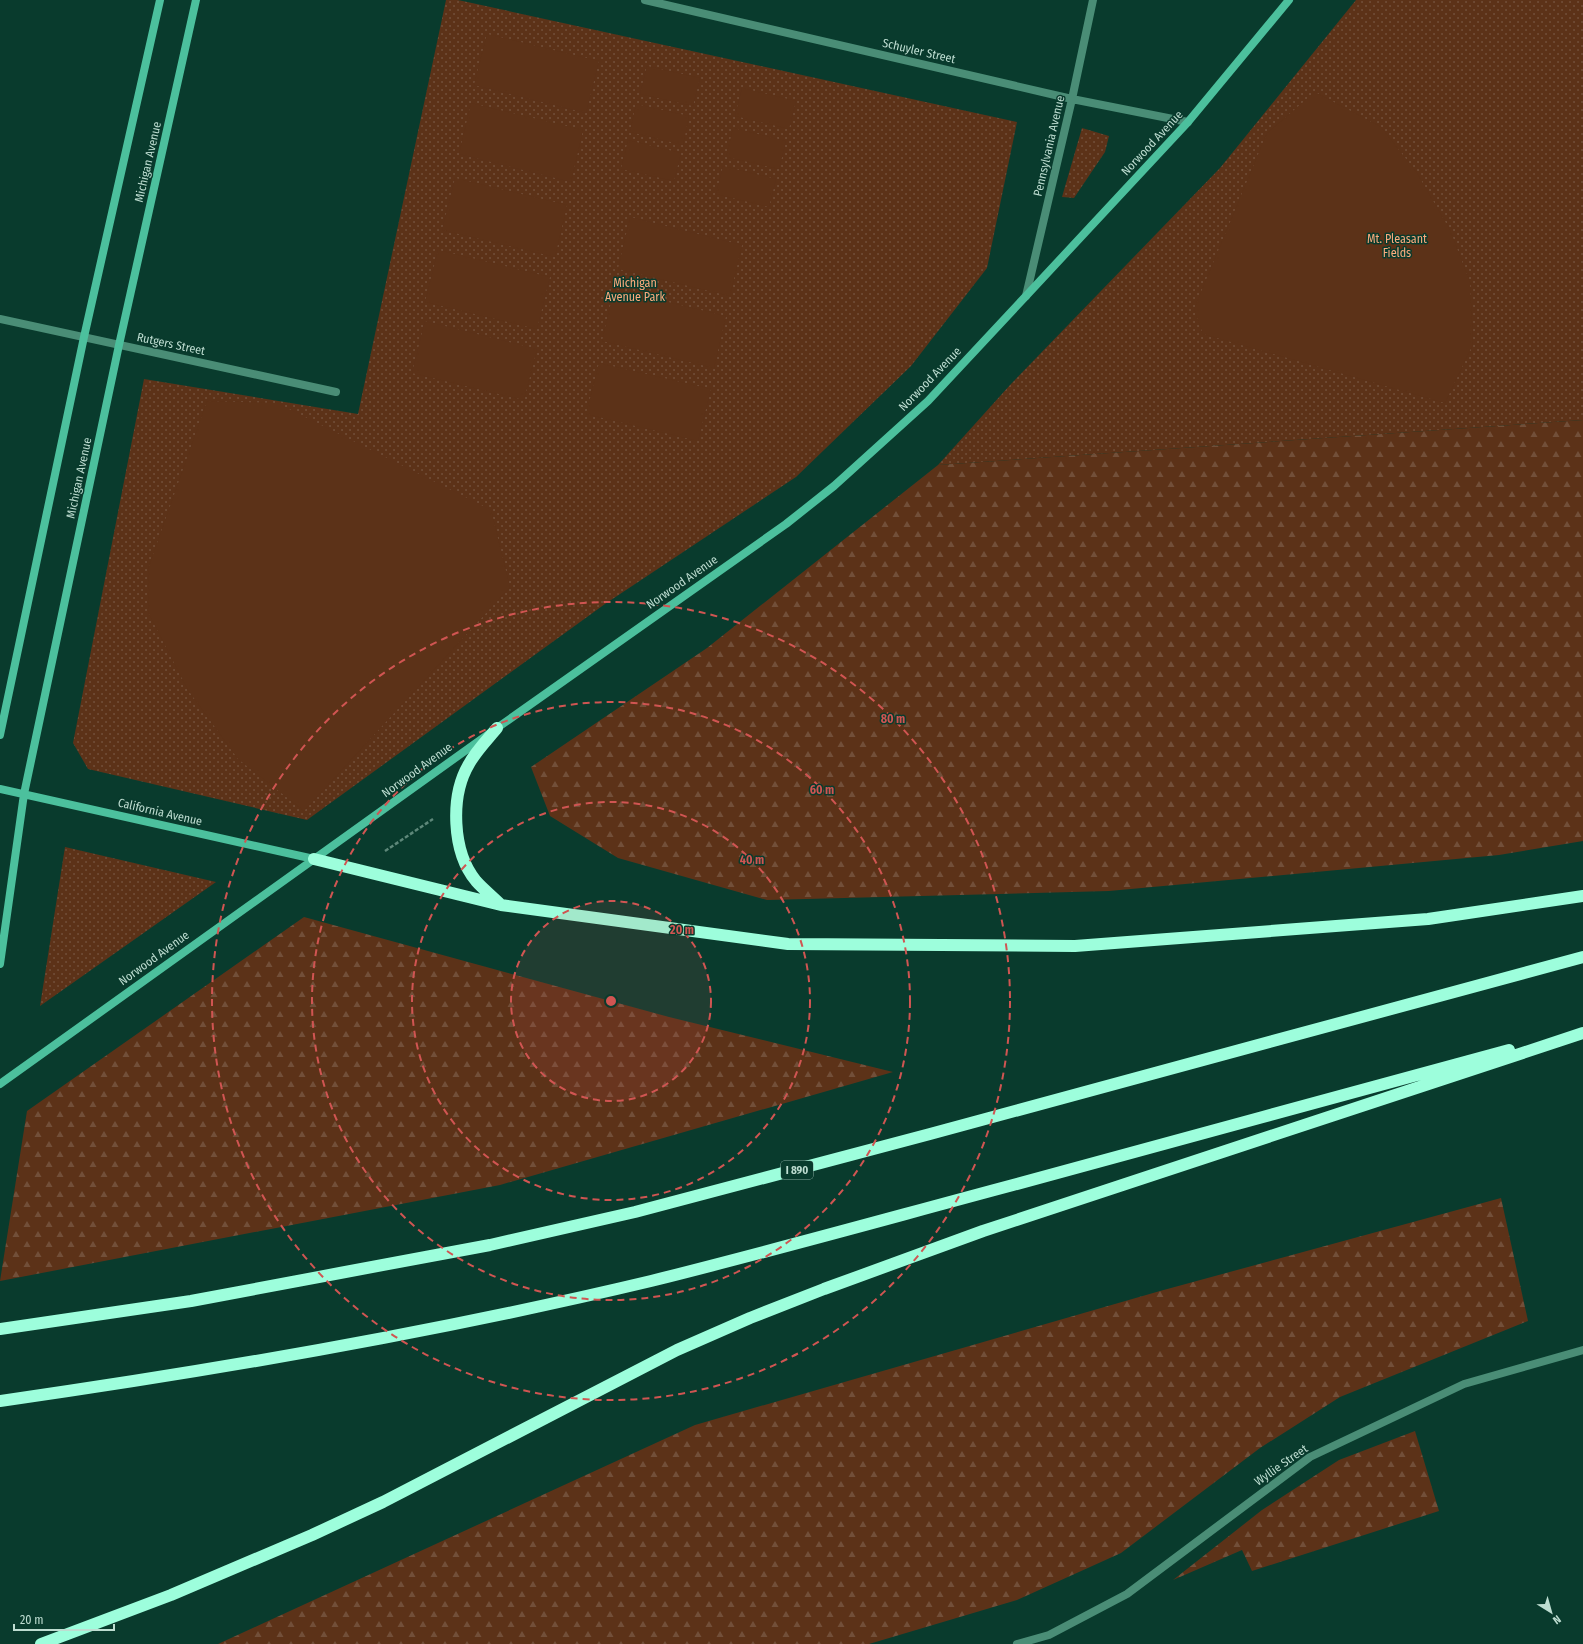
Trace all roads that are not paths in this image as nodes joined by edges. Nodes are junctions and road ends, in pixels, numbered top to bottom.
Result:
1 (160, 0) edge
2 (196, 0) edge
3 (645, 0) edge
4 (1093, 0) edge
5 (1289, 0) edge
6 (1072, 99) junction
7 (1188, 122) junction
8 (1026, 296) junction
9 (0, 318) edge
10 (84, 337) junction
11 (119, 345) junction
12 (336, 392) dead end
13 (497, 728) junction
14 (0, 735) edge
15 (0, 789) edge
16 (24, 794) junction
17 (314, 859) junction
18 (1583, 896) edge
19 (501, 905) junction
20 (1583, 957) edge
21 (0, 964) edge
22 (1583, 1030) edge
23 (1583, 1033) edge
24 (0, 1084) edge
25 (0, 1329) edge
26 (1583, 1350) edge
27 (0, 1401) edge
28 (41, 1644) edge
29 (1017, 1644) edge

1 - 10 street, Michigan Avenue
2 - 11 street, Michigan Avenue
3 - 6 street, Schuyler Street
4 - 6 street, Pennsylvania Avenue
5 - 7 street, Norwood Avenue
6 - 7 street, Schuyler Street
6 - 8 street, Pennsylvania Avenue
7 - 8 street, Norwood Avenue
8 - 13 street, Norwood Avenue
9 - 10 street, Rutgers Street
10 - 11 street, Rutgers Street
10 - 14 street, Michigan Avenue
11 - 12 street, Rutgers Street
11 - 16 street, Michigan Avenue
13 - 17 street, Norwood Avenue
13 - 19 highway
15 - 16 street, California Avenue
16 - 17 street, California Avenue
16 - 21 street, Michigan Avenue
17 - 19 highway
17 - 24 street, Norwood Avenue
18 - 19 highway
20 - 25 highway, I 890
22 - 27 highway
23 - 28 highway
26 - 29 street, Wyllie Street

